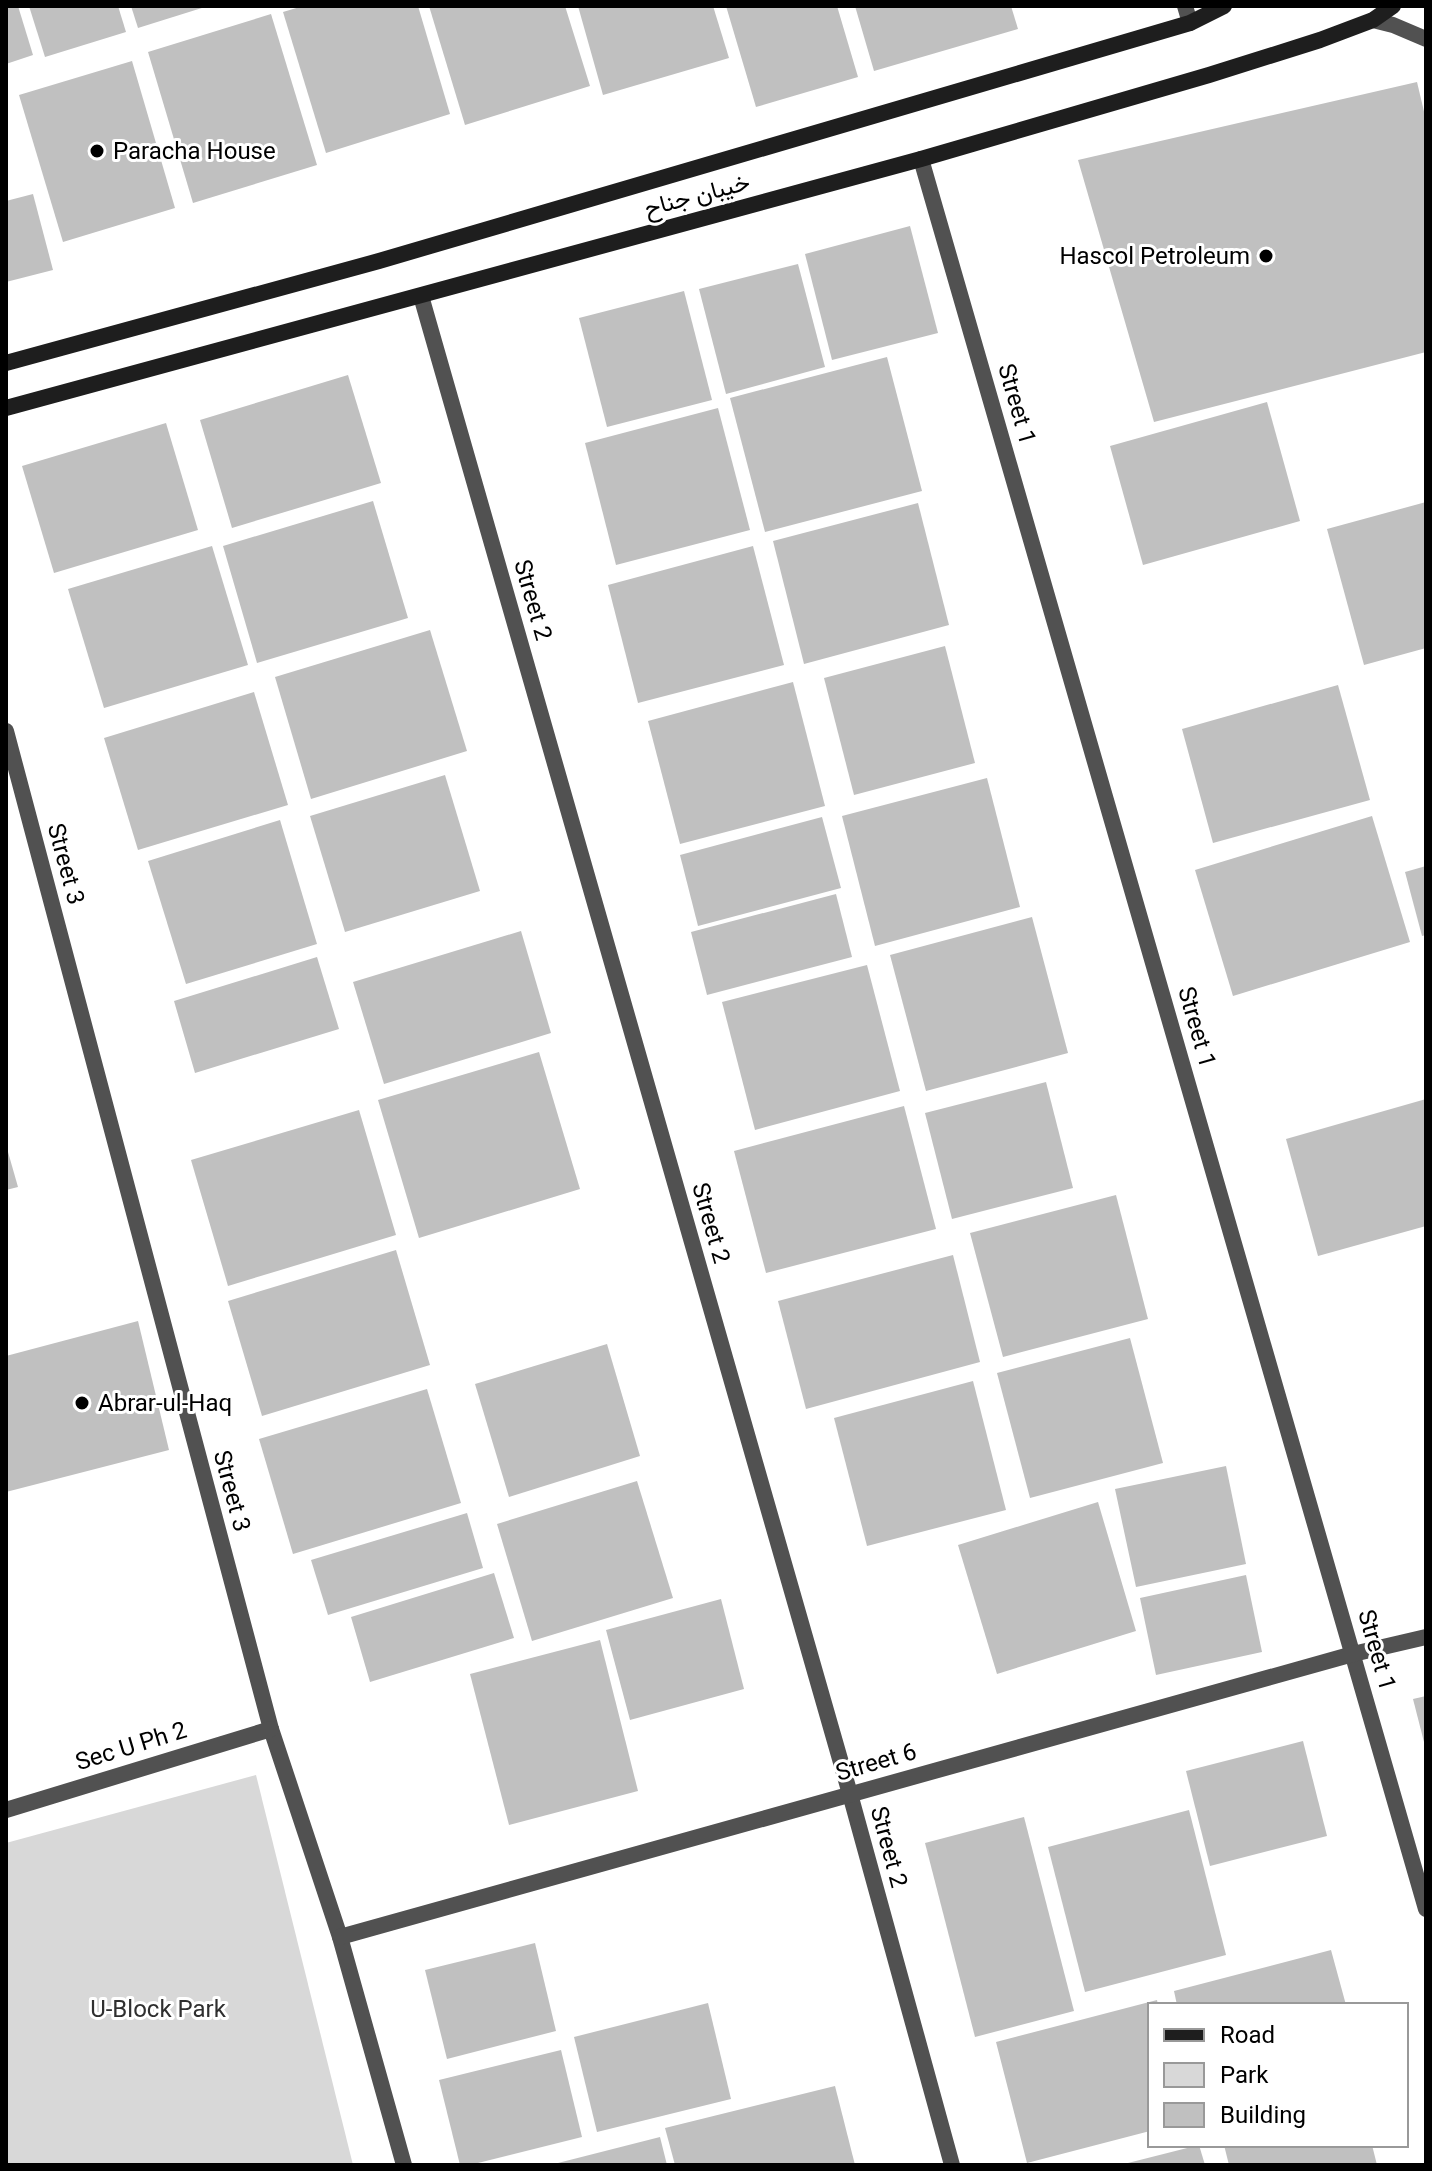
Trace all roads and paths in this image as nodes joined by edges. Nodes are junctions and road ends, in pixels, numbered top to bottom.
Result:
1 (1185, 6) edge
2 (1224, 6) edge
3 (1393, 6) edge
4 (1373, 20) junction
5 (1190, 23) junction
6 (1426, 39) edge
7 (921, 159) junction
8 (421, 296) junction
9 (6, 363) edge
10 (6, 408) edge
11 (6, 731) edge
12 (1426, 1637) edge
13 (1353, 1654) junction
14 (271, 1729) junction
15 (850, 1794) junction
16 (6, 1810) edge
17 (1426, 1909) edge
18 (340, 1937) junction
19 (404, 2165) edge
20 (952, 2165) edge

1 - 5 street
2 - 5 main road, خیبان جناح
3 - 4 main road, خیبان جناح
4 - 6 street
4 - 7 main road, خیبان جناح
5 - 9 main road, خیبان جناح
7 - 8 main road, خیبان جناح
7 - 13 street, Street 1
8 - 10 main road, خیبان جناح
8 - 15 street, Street 2
11 - 14 street, Street 3
12 - 13 street, Street 6
13 - 15 street, Street 6
13 - 17 street, Street 1
14 - 16 street, Sec U Ph 2
14 - 18 street, Street 3
15 - 18 street, Street 6
15 - 20 street, Street 2
18 - 19 street, Street 3

